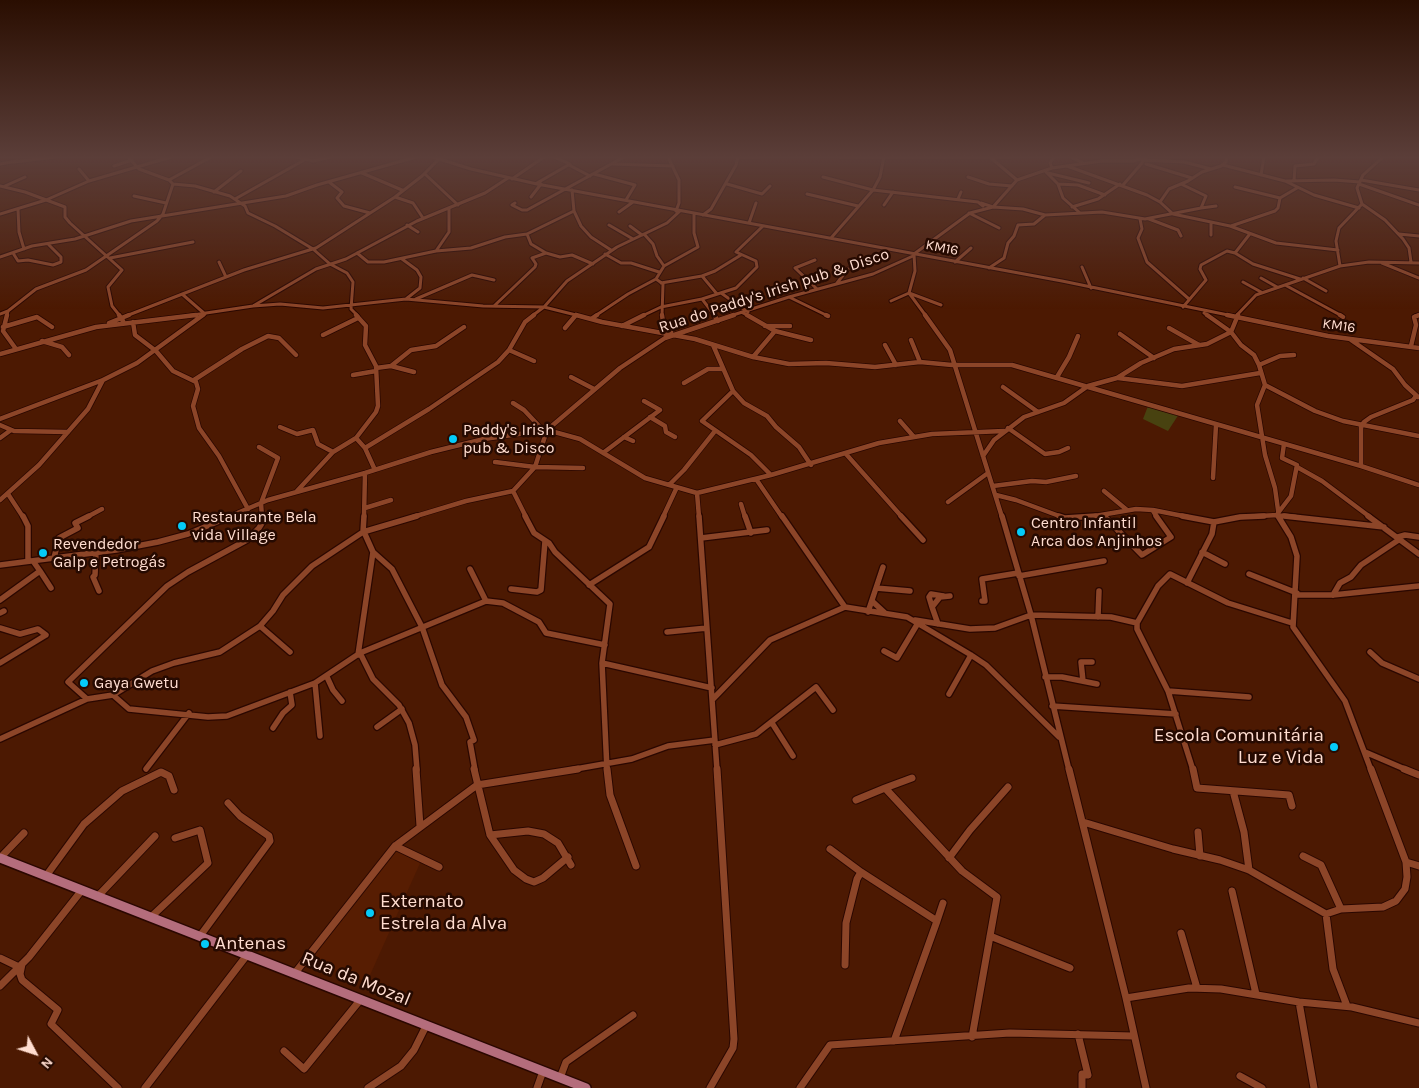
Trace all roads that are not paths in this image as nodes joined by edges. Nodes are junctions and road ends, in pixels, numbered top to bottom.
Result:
1 (22, 208) edge
2 (66, 208) edge
3 (164, 208) edge
4 (225, 208) edge
5 (245, 208) edge
6 (351, 208) edge
7 (378, 208) edge
8 (417, 208) edge
9 (452, 208) edge
10 (516, 208) edge
11 (532, 208) edge
12 (573, 208) edge
13 (625, 208) edge
14 (658, 208) edge
15 (678, 208) edge
16 (712, 208) edge
17 (754, 208) edge
18 (857, 208) edge
19 (989, 208) edge
20 (1005, 208) edge
21 (1073, 208) edge
22 (1167, 208) edge
23 (1202, 208) edge
24 (1278, 208) edge
25 (1359, 208) edge
26 (1367, 208) edge
27 (18, 209) junction
28 (449, 209) junction
29 (983, 209) joint
30 (574, 211) junction
31 (619, 212) dead end
32 (677, 212) junction
33 (370, 213) junction
34 (1080, 213) junction
35 (0, 214) edge
36 (694, 214) junction
37 (969, 214) junction
38 (1174, 214) junction
39 (703, 215) junction
40 (1046, 215) junction
41 (161, 216) junction
42 (424, 218) junction
43 (993, 218) dead end
44 (1140, 219) junction
45 (1149, 219) junction
46 (988, 222) junction
47 (1211, 223) junction
48 (749, 224) junction
49 (407, 225) junction
50 (609, 225) dead end
51 (630, 226) dead end
52 (763, 226) junction
53 (1230, 226) junction
54 (999, 228) dead end
55 (418, 232) dead end
56 (527, 234) junction
57 (643, 234) junction
58 (1398, 234) junction
59 (1211, 235) dead end
60 (1249, 235) junction
61 (84, 236) junction
62 (1181, 236) dead end
63 (1419, 236) edge
64 (831, 238) junction
65 (632, 239) junction
66 (193, 242) dead end
67 (49, 245) junction
68 (971, 248) dead end
69 (24, 249) junction
70 (313, 249) junction
71 (611, 250) junction
72 (1338, 250) junction
73 (436, 251) junction
74 (546, 252) junction
75 (13, 253) junction
76 (357, 253) junction
77 (1235, 253) junction
78 (605, 254) junction
79 (741, 255) junction
80 (108, 256) junction
81 (913, 256) junction
82 (0, 257) edge
83 (402, 259) junction
84 (815, 260) dead end
85 (1379, 261) junction
86 (219, 262) dead end
87 (955, 262) junction
88 (1411, 262) junction
89 (1419, 263) edge
90 (330, 264) junction
91 (593, 264) junction
92 (1340, 264) junction
93 (664, 266) junction
94 (1082, 267) dead end
95 (989, 268) junction
96 (848, 269) dead end
97 (659, 272) junction
98 (702, 276) junction
99 (226, 278) junction
100 (1261, 278) dead end
101 (1419, 278) edge
102 (656, 279) junction
103 (1301, 279) junction
104 (494, 280) dead end
105 (661, 282) junction
106 (1243, 282) dead end
107 (837, 283) junction
108 (1285, 285) junction
109 (1277, 287) junction
110 (1092, 288) junction
111 (817, 289) junction
112 (1326, 291) dead end
113 (1262, 292) junction
114 (909, 293) junction
115 (182, 294) junction
116 (719, 294) junction
117 (789, 297) junction
118 (406, 298) junction
119 (702, 299) junction
120 (1189, 299) junction
121 (414, 300) junction
122 (891, 301) dead end
123 (353, 304) junction
124 (940, 305) dead end
125 (254, 306) junction
126 (494, 306) junction
127 (544, 307) junction
128 (661, 307) junction
129 (1183, 307) junction
130 (1201, 311) junction
131 (8, 312) junction
132 (745, 313) junction
133 (0, 314) edge
134 (206, 314) junction
135 (576, 315) junction
136 (1419, 315) edge
137 (828, 316) dead end
138 (1343, 317) dead end
139 (358, 318) junction
140 (1235, 318) junction
141 (591, 319) junction
142 (123, 321) junction
143 (718, 321) junction
144 (133, 322) junction
145 (622, 326) junction
146 (765, 326) junction
147 (790, 326) dead end
148 (3, 327) junction
149 (52, 327) dead end
150 (464, 327) dead end
151 (566, 328) dead end
152 (1169, 328) dead end
153 (775, 331) junction
154 (1231, 332) junction
155 (1120, 334) dead end
156 (323, 335) dead end
157 (671, 336) junction
158 (1078, 336) dead end
159 (811, 340) dead end
160 (911, 340) dead end
161 (1351, 340) junction
162 (42, 341) junction
163 (885, 344) dead end
164 (713, 345) junction
165 (1200, 345) junction
166 (1411, 346) junction
167 (1419, 348) edge
168 (16, 349) junction
169 (509, 350) junction
170 (156, 351) junction
171 (0, 354) edge
172 (69, 355) dead end
173 (296, 355) dead end
174 (1294, 355) dead end
175 (753, 357) junction
176 (1154, 358) junction
177 (534, 361) dead end
178 (920, 362) junction
179 (896, 364) junction
180 (955, 364) junction
181 (1260, 365) junction
182 (391, 366) junction
183 (723, 368) junction
184 (376, 370) junction
185 (414, 372) dead end
186 (1260, 373) junction
187 (353, 375) dead end
188 (571, 377) dead end
189 (1057, 377) junction
190 (1117, 378) junction
191 (103, 380) junction
192 (194, 380) junction
193 (684, 383) dead end
194 (1265, 385) junction
195 (1088, 386) junction
196 (1003, 387) dead end
197 (594, 389) junction
198 (733, 391) junction
199 (1418, 397) edge
200 (644, 401) dead end
201 (513, 403) dead end
202 (1038, 412) junction
203 (650, 417) junction
204 (0, 420) edge
205 (900, 422) dead end
206 (1216, 424) junction
207 (0, 425) edge
208 (1361, 426) junction
209 (280, 427) dead end
210 (11, 430) junction
211 (544, 430) junction
212 (1006, 430) junction
213 (715, 431) junction
214 (68, 432) junction
215 (976, 433) junction
216 (1419, 436) edge
217 (624, 437) junction
218 (675, 437) dead end
219 (914, 437) junction
220 (0, 438) edge
221 (356, 438) junction
222 (1262, 438) junction
223 (633, 441) dead end
224 (1284, 444) junction
225 (259, 447) dead end
226 (365, 448) junction
227 (1068, 448) dead end
228 (333, 452) junction
229 (603, 453) junction
230 (846, 454) junction
231 (983, 456) junction
232 (495, 462) dead end
233 (811, 464) junction
234 (1297, 466) junction
235 (1361, 466) junction
236 (534, 467) junction
237 (583, 468) dead end
238 (374, 470) junction
239 (365, 473) junction
240 (988, 473) junction
241 (771, 475) junction
242 (1076, 476) dead end
243 (1213, 478) dead end
244 (756, 479) junction
245 (1419, 484) edge
246 (669, 485) junction
247 (992, 486) junction
248 (677, 487) junction
249 (296, 491) junction
250 (513, 491) junction
251 (1104, 491) dead end
252 (697, 493) junction
253 (8, 494) junction
254 (996, 495) junction
255 (0, 500) edge
256 (391, 500) dead end
257 (948, 502) dead end
258 (261, 503) junction
259 (741, 504) dead end
260 (365, 508) junction
261 (102, 509) dead end
262 (248, 509) junction
263 (1127, 510) junction
264 (1153, 510) junction
265 (1278, 514) junction
266 (1103, 515) junction
267 (1214, 522) junction
268 (1384, 527) junction
269 (767, 530) dead end
270 (364, 532) junction
271 (750, 533) junction
272 (1419, 537) edge
273 (701, 538) junction
274 (1399, 538) junction
275 (924, 540) dead end
276 (545, 541) junction
277 (373, 552) junction
278 (1202, 552) junction
279 (96, 553) junction
280 (1419, 554) edge
281 (54, 558) junction
282 (30, 561) junction
283 (1104, 561) dead end
284 (1225, 564) dead end
285 (0, 565) edge
286 (883, 567) dead end
287 (470, 570) dead end
288 (40, 572) junction
289 (1249, 574) dead end
290 (1019, 575) junction
291 (1187, 583) junction
292 (589, 585) junction
293 (1419, 586) edge
294 (51, 588) dead end
295 (876, 588) junction
296 (511, 589) dead end
297 (99, 591) dead end
298 (1099, 591) dead end
299 (910, 592) dead end
300 (1296, 594) junction
301 (1334, 595) junction
302 (950, 596) dead end
303 (0, 600) edge
304 (486, 601) junction
305 (872, 601) junction
306 (982, 601) dead end
307 (845, 607) junction
308 (868, 612) junction
309 (885, 613) junction
310 (1031, 615) junction
311 (1098, 617) junction
312 (912, 620) junction
313 (918, 623) junction
314 (1137, 623) junction
315 (1292, 623) junction
316 (938, 624) junction
317 (30, 625) dead end
318 (260, 626) junction
319 (422, 627) junction
320 (0, 628) edge
321 (707, 628) junction
322 (38, 630) junction
323 (667, 632) dead end
324 (604, 645) junction
325 (884, 651) dead end
326 (290, 652) dead end
327 (1370, 652) dead end
328 (359, 654) junction
329 (971, 655) junction
330 (1092, 662) dead end
331 (0, 663) edge
332 (602, 663) junction
333 (327, 676) junction
334 (1046, 677) junction
335 (1419, 679) edge
336 (1083, 680) junction
337 (315, 683) junction
338 (1097, 684) dead end
339 (712, 688) junction
340 (1168, 691) junction
341 (290, 692) junction
342 (949, 694) dead end
343 (113, 695) junction
344 (1249, 697) dead end
345 (713, 698) junction
346 (87, 699) junction
347 (342, 701) dead end
348 (1052, 706) junction
349 (402, 709) junction
350 (832, 710) dead end
351 (189, 713) junction
352 (1176, 714) junction
353 (772, 723) junction
354 (377, 727) dead end
355 (274, 728) dead end
356 (320, 736) dead end
357 (0, 739) edge
358 (1061, 739) junction
359 (715, 742) junction
360 (1364, 752) junction
361 (793, 756) dead end
362 (606, 764) junction
363 (146, 768) dead end
364 (1419, 775) edge
365 (912, 778) dead end
366 (477, 785) junction
367 (1008, 787) dead end
368 (885, 788) junction
369 (174, 790) dead end
370 (1233, 791) junction
371 (856, 800) dead end
372 (228, 804) dead end
373 (1292, 806) dead end
374 (1083, 822) junction
375 (420, 826) junction
376 (1198, 832) dead end
377 (24, 833) dead end
378 (490, 835) junction
379 (154, 836) dead end
380 (176, 838) dead end
381 (395, 846) junction
382 (830, 849) dead end
383 (1200, 856) junction
384 (1303, 856) dead end
385 (568, 857) junction
386 (0, 858) edge
387 (949, 858) junction
388 (1406, 862) junction
389 (571, 865) dead end
390 (636, 866) dead end
391 (1419, 866) edge
392 (439, 867) dead end
393 (1249, 870) junction
394 (861, 872) junction
395 (45, 876) junction
396 (82, 890) junction
397 (1232, 891) dead end
398 (98, 897) junction
399 (943, 903) dead end
400 (1341, 909) junction
401 (1326, 914) junction
402 (151, 918) junction
403 (937, 921) junction
404 (1181, 933) dead end
405 (200, 936) junction
406 (990, 936) junction
407 (246, 955) junction
408 (0, 958) edge
409 (845, 965) dead end
410 (21, 966) junction
411 (1070, 968) dead end
412 (295, 973) junction
413 (0, 986) edge
414 (1196, 988) junction
415 (1256, 994) junction
416 (1126, 998) junction
417 (360, 1000) junction
418 (1299, 1002) junction
419 (1347, 1006) junction
420 (633, 1015) dead end
421 (1419, 1023) edge
422 (426, 1026) junction
423 (1078, 1034) junction
424 (1133, 1036) junction
425 (972, 1037) junction
426 (894, 1041) junction
427 (284, 1051) dead end
428 (543, 1071) junction
429 (1240, 1076) dead end
430 (560, 1078) junction
431 (581, 1087) edge
432 (118, 1088) edge
433 (145, 1088) edge
434 (368, 1088) edge
435 (537, 1088) edge
436 (710, 1088) edge
437 (800, 1088) edge
438 (1082, 1088) edge
439 (1146, 1088) edge
440 (1262, 1088) edge
441 (1314, 1088) edge

1 - 27 street
2 - 61 street
3 - 41 street
4 - 41 street
5 - 70 street
6 - 33 street
7 - 33 street
8 - 42 street
9 - 28 street
10 - 11 street
12 - 30 street
13 - 31 street
14 - 32 street, KM16
15 - 32 street
16 - 39 street
17 - 48 street
18 - 64 street
19 - 29 street, Rua do Paddy's Irish pub & Disco
20 - 40 street
21 - 34 street
22 - 38 street
23 - 38 street
24 - 53 street
25 - 72 street
26 - 58 street
27 - 35 street
27 - 69 street
28 - 42 street
28 - 73 street
29 - 37 street, Rua do Paddy's Irish pub & Disco
30 - 56 street
30 - 71 street
32 - 36 street, KM16
32 - 57 street
33 - 70 street
34 - 40 street
34 - 44 street
36 - 39 street, KM16
36 - 93 street
37 - 46 street
37 - 81 street, Rua do Paddy's Irish pub & Disco
38 - 45 street
38 - 47 street
39 - 48 street, KM16
40 - 95 street
41 - 61 street
41 - 80 street
42 - 49 street
43 - 46 street
44 - 45 street
44 - 120 street
45 - 62 street
46 - 54 street
47 - 53 street
47 - 59 street
48 - 52 street, KM16
49 - 55 street
49 - 76 street
50 - 65 street
51 - 57 street
52 - 64 street, KM16
52 - 79 street
53 - 60 street
56 - 73 street
56 - 74 street
57 - 65 street
57 - 93 street
58 - 63 street
58 - 88 street
60 - 72 street
60 - 77 street
61 - 67 street
61 - 80 street
64 - 81 street, KM16
65 - 71 street
66 - 80 street
67 - 69 street
67 - 75 street
68 - 87 street
69 - 75 street
70 - 90 street
70 - 99 street
71 - 78 street
72 - 92 street
73 - 83 street
74 - 91 street
74 - 126 street
75 - 82 street
76 - 83 street
76 - 90 street
77 - 103 street
77 - 120 street
78 - 91 street
78 - 97 street
79 - 98 street
79 - 116 street
80 - 131 street
80 - 142 street
81 - 87 street, KM16
81 - 107 street, Rua do Paddy's Irish pub & Disco
81 - 114 street
83 - 118 street
84 - 111 street
85 - 88 street
85 - 92 street
85 - 101 street
86 - 99 street
87 - 95 street, KM16
88 - 89 street
90 - 123 street
90 - 125 street
91 - 127 street
92 - 103 street
93 - 97 street
94 - 110 street
95 - 110 street, KM16
96 - 107 street
97 - 102 street
98 - 105 street
98 - 116 street
99 - 115 street
100 - 109 street
102 - 105 street
102 - 141 street
103 - 108 street
103 - 112 street
104 - 121 street
105 - 128 street
106 - 113 street
107 - 111 street, Rua do Paddy's Irish pub & Disco
108 - 109 street
108 - 138 street
109 - 113 street
110 - 129 street, KM16
111 - 117 street, Rua do Paddy's Irish pub & Disco
113 - 140 street
114 - 122 street
114 - 124 street
114 - 180 street
115 - 134 street
115 - 142 street
116 - 119 street
116 - 132 street
117 - 132 street, Rua do Paddy's Irish pub & Disco
117 - 137 street
118 - 121 street
118 - 123 street
119 - 128 street
119 - 143 street
120 - 129 street
121 - 126 street
123 - 125 street
123 - 139 street
125 - 134 street
126 - 127 street
127 - 135 street
127 - 169 street
128 - 145 street
128 - 157 street
129 - 130 street, KM16
130 - 140 street, KM16
130 - 154 street
131 - 133 street
131 - 148 street
132 - 143 street, Rua do Paddy's Irish pub & Disco
132 - 146 street
134 - 144 street
134 - 170 street
135 - 141 street
135 - 151 street
136 - 166 street
139 - 156 street
139 - 184 street
140 - 154 street
140 - 161 street, KM16
141 - 145 street
142 - 144 street
142 - 162 street
143 - 157 street, Rua do Paddy's Irish pub & Disco
144 - 170 street
145 - 157 street
146 - 147 street
146 - 153 street
148 - 149 street
148 - 168 street
150 - 182 street
152 - 165 street
153 - 159 street
153 - 175 street
154 - 165 street
154 - 181 street
155 - 176 street
157 - 164 street
157 - 197 street, Rua do Paddy's Irish pub & Disco
158 - 189 street
160 - 178 street
161 - 166 street, KM16
161 - 199 street
162 - 168 street
162 - 172 street
163 - 179 street
164 - 175 street
164 - 183 street
165 - 176 street
166 - 167 street, KM16
168 - 171 street
169 - 177 street
169 - 226 street
170 - 191 street
170 - 192 street
173 - 192 street
174 - 181 street
175 - 179 street
176 - 190 street
178 - 179 street
178 - 180 street
180 - 189 street
180 - 215 street
181 - 186 street
182 - 184 street
182 - 185 street
183 - 193 street
183 - 198 street
184 - 187 street
184 - 221 street
186 - 190 street
186 - 194 street
188 - 197 street
189 - 195 street
190 - 195 street
191 - 204 street
191 - 214 street
192 - 262 street
194 - 208 street
194 - 222 street
195 - 202 street
195 - 206 street
196 - 202 street
197 - 211 street, Rua do Paddy's Irish pub & Disco
198 - 213 street
198 - 233 street
199 - 208 street
200 - 203 street
201 - 211 street
202 - 212 street
203 - 217 street
203 - 218 street
205 - 219 street
206 - 222 street
206 - 243 street
207 - 210 street
208 - 216 street
208 - 235 street
209 - 228 street
210 - 214 street
210 - 220 street
211 - 229 street
211 - 236 street
211 - 238 street
212 - 215 street
212 - 227 street
212 - 231 street
213 - 241 street
213 - 246 street
214 - 253 street
215 - 219 street
215 - 231 street
217 - 223 street
217 - 229 street
219 - 230 street
221 - 226 street
221 - 228 street
222 - 224 street
222 - 265 street
224 - 234 street
224 - 235 street
225 - 258 street
226 - 238 street
228 - 249 street
229 - 246 street
230 - 233 street
230 - 275 street
231 - 240 street
232 - 236 street
233 - 241 street
234 - 265 street
234 - 268 street
235 - 245 street
236 - 237 street
236 - 250 street
238 - 239 street
239 - 249 street
239 - 260 street
240 - 247 street
240 - 257 street
241 - 244 street
242 - 247 street
244 - 252 street
244 - 307 street
246 - 248 street
247 - 254 street
248 - 252 street
248 - 292 street
249 - 258 street
250 - 270 street
250 - 276 street
251 - 263 street
252 - 273 street
253 - 255 street
253 - 282 street
254 - 266 street
254 - 290 street
256 - 260 street
258 - 262 street
258 - 346 street
259 - 271 street
260 - 270 street
261 - 281 street
262 - 279 street
263 - 264 street
263 - 266 street
264 - 266 street
264 - 267 street
265 - 267 street
265 - 268 street
265 - 300 street
267 - 278 street
268 - 274 street
269 - 271 street
270 - 277 street
270 - 318 street
271 - 273 street
272 - 274 street
273 - 321 street
274 - 280 street
274 - 301 street
276 - 292 street
276 - 296 street
277 - 319 street
277 - 328 street
278 - 284 street
278 - 291 street
279 - 281 street
279 - 297 street
281 - 282 street
282 - 285 street
282 - 288 street
283 - 290 street
286 - 295 street
287 - 304 street
288 - 294 street
288 - 303 street
289 - 300 street
290 - 306 street
290 - 310 street
291 - 314 street
291 - 315 street
292 - 324 street
293 - 301 street
295 - 299 street
295 - 305 street
298 - 311 street
300 - 301 street
300 - 315 street
302 - 316 street
304 - 319 street
304 - 324 street
305 - 308 street
305 - 309 street
307 - 308 street
307 - 345 street
308 - 309 street
309 - 312 street
310 - 311 street
310 - 316 street
310 - 334 street
311 - 314 street
312 - 313 street
312 - 316 street
313 - 325 street
313 - 329 street
314 - 340 street
315 - 360 street
317 - 322 street
318 - 326 street
318 - 343 street
319 - 328 street
319 - 366 street
320 - 322 street
321 - 323 street
321 - 339 street
322 - 331 street
324 - 332 street
327 - 335 street
328 - 333 street
328 - 349 street
329 - 342 street
329 - 358 street
330 - 336 street
332 - 339 street
332 - 362 street
333 - 337 street
333 - 347 street
334 - 336 street
334 - 348 street
336 - 338 street
337 - 341 street
337 - 356 street
339 - 345 street
340 - 344 street
340 - 352 street
341 - 351 street
341 - 355 street
343 - 346 street
343 - 351 street
345 - 359 street
346 - 357 street
348 - 352 street
348 - 358 street
349 - 354 street
349 - 375 street
350 - 353 street
351 - 363 street
352 - 370 street
353 - 359 street
353 - 361 street
358 - 374 street
359 - 362 street
359 - 436 street
360 - 364 street
360 - 388 street
362 - 366 street
362 - 390 street
365 - 368 street
366 - 375 street
366 - 378 street
367 - 387 street
368 - 371 street
368 - 387 street
369 - 395 street
370 - 373 street
370 - 393 street
372 - 405 street
374 - 383 street
374 - 416 street
375 - 381 street
376 - 383 street
377 - 386 street
378 - 385 street
378 - 385 street
379 - 398 street
380 - 402 street
381 - 392 street
381 - 412 street
382 - 394 street
383 - 393 street
384 - 400 street
385 - 389 street
386 - 395 main road, Rua da Mozal
387 - 406 street
388 - 391 street
388 - 400 street
393 - 401 street
394 - 403 street
394 - 409 street
395 - 396 main road, Rua da Mozal
396 - 398 main road, Rua da Mozal
396 - 410 street
397 - 415 street
398 - 402 main road, Rua da Mozal
399 - 403 street
400 - 401 street
401 - 419 street
402 - 405 main road, Rua da Mozal
403 - 426 street
404 - 414 street
405 - 407 main road, Rua da Mozal
406 - 411 street
406 - 425 street
407 - 412 main road, Rua da Mozal
407 - 433 street
408 - 410 street
410 - 413 street
410 - 432 street
412 - 417 main road, Rua da Mozal
414 - 415 street
414 - 416 street
415 - 418 street
416 - 424 street
417 - 422 main road, Rua da Mozal
417 - 427 street
418 - 419 street
418 - 441 street
419 - 421 street
420 - 430 street
422 - 428 main road, Rua da Mozal
422 - 434 street
423 - 424 street
423 - 425 street
423 - 438 street
424 - 439 street
425 - 426 street
426 - 437 street
428 - 430 main road, Rua da Mozal
428 - 435 street
429 - 440 street
430 - 431 main road, Rua da Mozal

